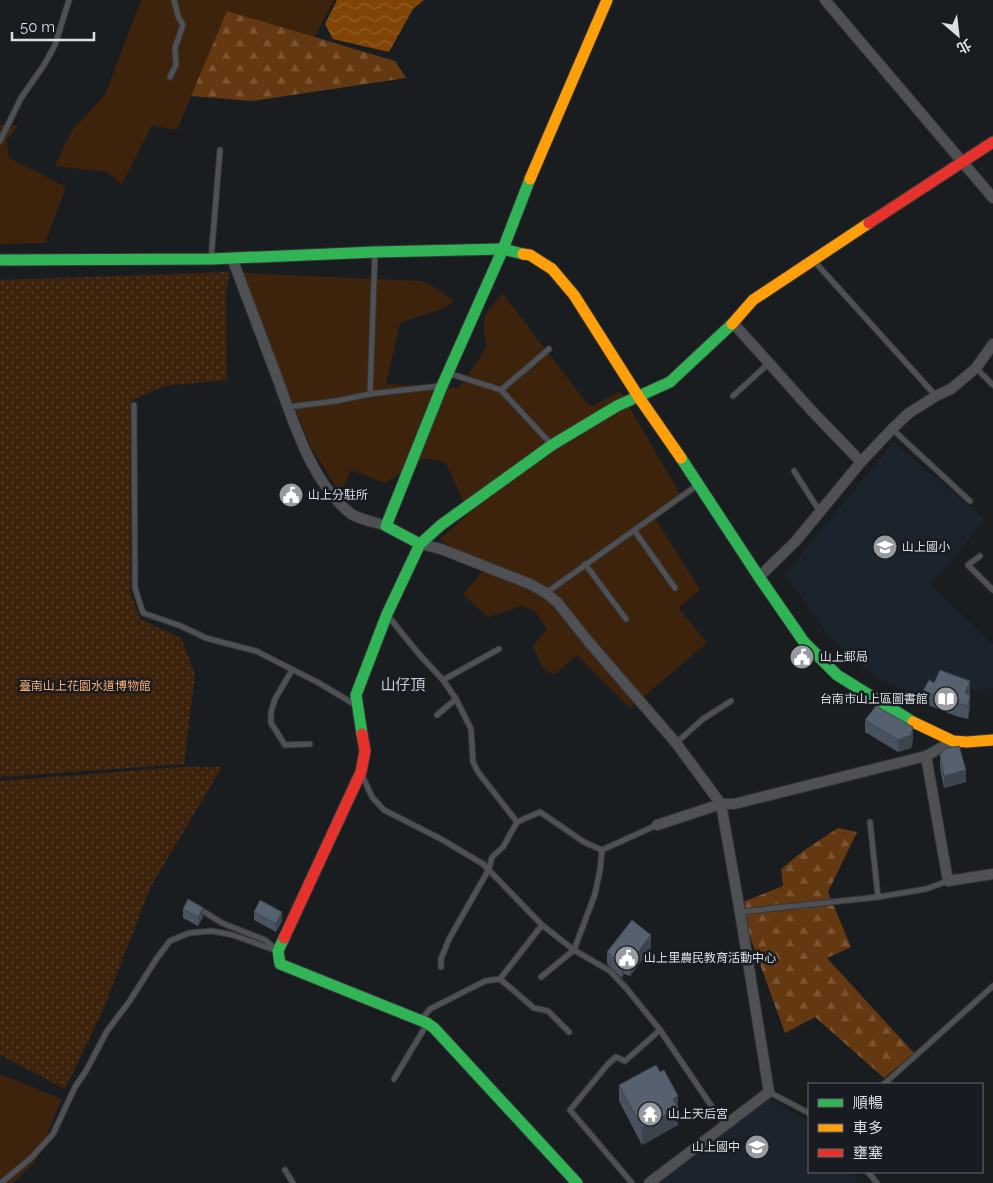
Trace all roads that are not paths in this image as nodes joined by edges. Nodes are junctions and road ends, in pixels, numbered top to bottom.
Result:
1 (69, 0) edge
2 (174, 0) edge
3 (607, 0) edge
4 (824, 0) edge
5 (170, 77) dead end
6 (0, 141) edge
7 (993, 142) edge
8 (220, 150) dead end
9 (963, 161) junction
10 (993, 198) edge
11 (503, 249) junction
12 (375, 252) junction
13 (232, 258) junction
14 (211, 259) junction
15 (0, 260) edge
16 (813, 260) junction
17 (733, 323) junction
18 (993, 344) edge
19 (550, 349) dead end
20 (769, 363) junction
21 (976, 368) junction
22 (448, 373) junction
23 (993, 385) edge
24 (442, 386) junction
25 (501, 390) junction
26 (370, 394) junction
27 (638, 396) junction
28 (733, 396) dead end
29 (936, 396) junction
30 (134, 405) dead end
31 (288, 407) junction
32 (892, 429) junction
33 (552, 445) junction
34 (861, 462) junction
35 (794, 471) dead end
36 (699, 484) junction
37 (970, 501) dead end
38 (820, 513) junction
39 (386, 526) junction
40 (634, 530) junction
41 (420, 544) junction
42 (980, 556) dead end
43 (585, 564) junction
44 (759, 577) junction
45 (675, 588) dead end
46 (993, 590) edge
47 (546, 592) junction
48 (387, 614) junction
49 (626, 619) dead end
50 (499, 649) dead end
51 (292, 670) junction
52 (443, 680) junction
53 (456, 699) junction
54 (731, 701) dead end
55 (357, 706) junction
56 (438, 715) dead end
57 (953, 740) junction
58 (993, 740) edge
59 (676, 743) junction
60 (310, 744) dead end
61 (926, 756) junction
62 (361, 772) junction
63 (720, 804) junction
64 (517, 822) junction
65 (870, 822) dead end
66 (657, 825) joint
67 (602, 850) junction
68 (489, 869) junction
69 (993, 874) edge
70 (948, 880) junction
71 (878, 897) junction
72 (194, 906) edge
73 (740, 912) junction
74 (542, 925) junction
75 (574, 950) junction
76 (278, 952) junction
77 (441, 967) dead end
78 (541, 977) dead end
79 (500, 979) junction
80 (993, 986) edge
81 (424, 1022) junction
82 (660, 1030) junction
83 (569, 1032) dead end
84 (394, 1079) dead end
85 (885, 1083) edge
86 (769, 1092) junction
87 (808, 1112) edge
88 (725, 1126) junction
89 (285, 1170) dead end
90 (869, 1173) edge
91 (1, 1183) edge
92 (294, 1183) edge
93 (577, 1183) edge
94 (632, 1183) edge
95 (649, 1183) edge
96 (877, 1183) edge

1 - 6 lane
2 - 5 lane
3 - 11 street
4 - 9 street
7 - 9 street
8 - 14 lane
9 - 10 street
9 - 16 street
11 - 12 street
11 - 22 street
11 - 27 street
12 - 13 street
12 - 26 lane
13 - 14 street
13 - 31 street
14 - 15 street
16 - 17 street
16 - 29 lane
17 - 20 street
17 - 27 street
18 - 21 street
19 - 25 lane
20 - 28 lane
20 - 34 street
21 - 23 lane
21 - 29 street
22 - 24 street
22 - 25 lane
24 - 26 lane
24 - 39 street
25 - 33 lane
26 - 31 lane
27 - 33 street
27 - 36 street
29 - 32 street
30 - 51 lane
31 - 39 street
32 - 34 street
32 - 37 lane
33 - 41 street
34 - 38 street
35 - 38 lane
36 - 40 lane
36 - 44 street
38 - 44 street
39 - 41 street
40 - 43 lane
40 - 45 lane
41 - 47 street
41 - 48 street
42 - 46 lane
43 - 47 lane
43 - 49 lane
44 - 57 street
47 - 59 street
48 - 52 lane
48 - 55 street
50 - 52 lane
51 - 55 lane
51 - 60 lane
52 - 53 lane
53 - 56 lane
53 - 64 lane
54 - 59 lane
55 - 62 street
57 - 58 street
57 - 61 street
59 - 63 street
61 - 63 street
61 - 70 street
62 - 68 lane
62 - 76 street
63 - 66 street
63 - 73 street
64 - 67 lane
64 - 68 lane
65 - 71 lane
66 - 67 lane
67 - 75 lane
68 - 74 lane
68 - 77 lane
69 - 70 street
70 - 71 lane
71 - 73 lane
72 - 76 lane
73 - 86 street
74 - 75 lane
74 - 79 lane
75 - 78 lane
75 - 82 lane
76 - 81 street
76 - 91 lane
79 - 81 lane
79 - 83 lane
80 - 85 lane
81 - 84 lane
81 - 93 street
82 - 88 lane
82 - 94 lane
86 - 87 lane
86 - 88 street
88 - 95 street
89 - 92 lane
90 - 96 lane

